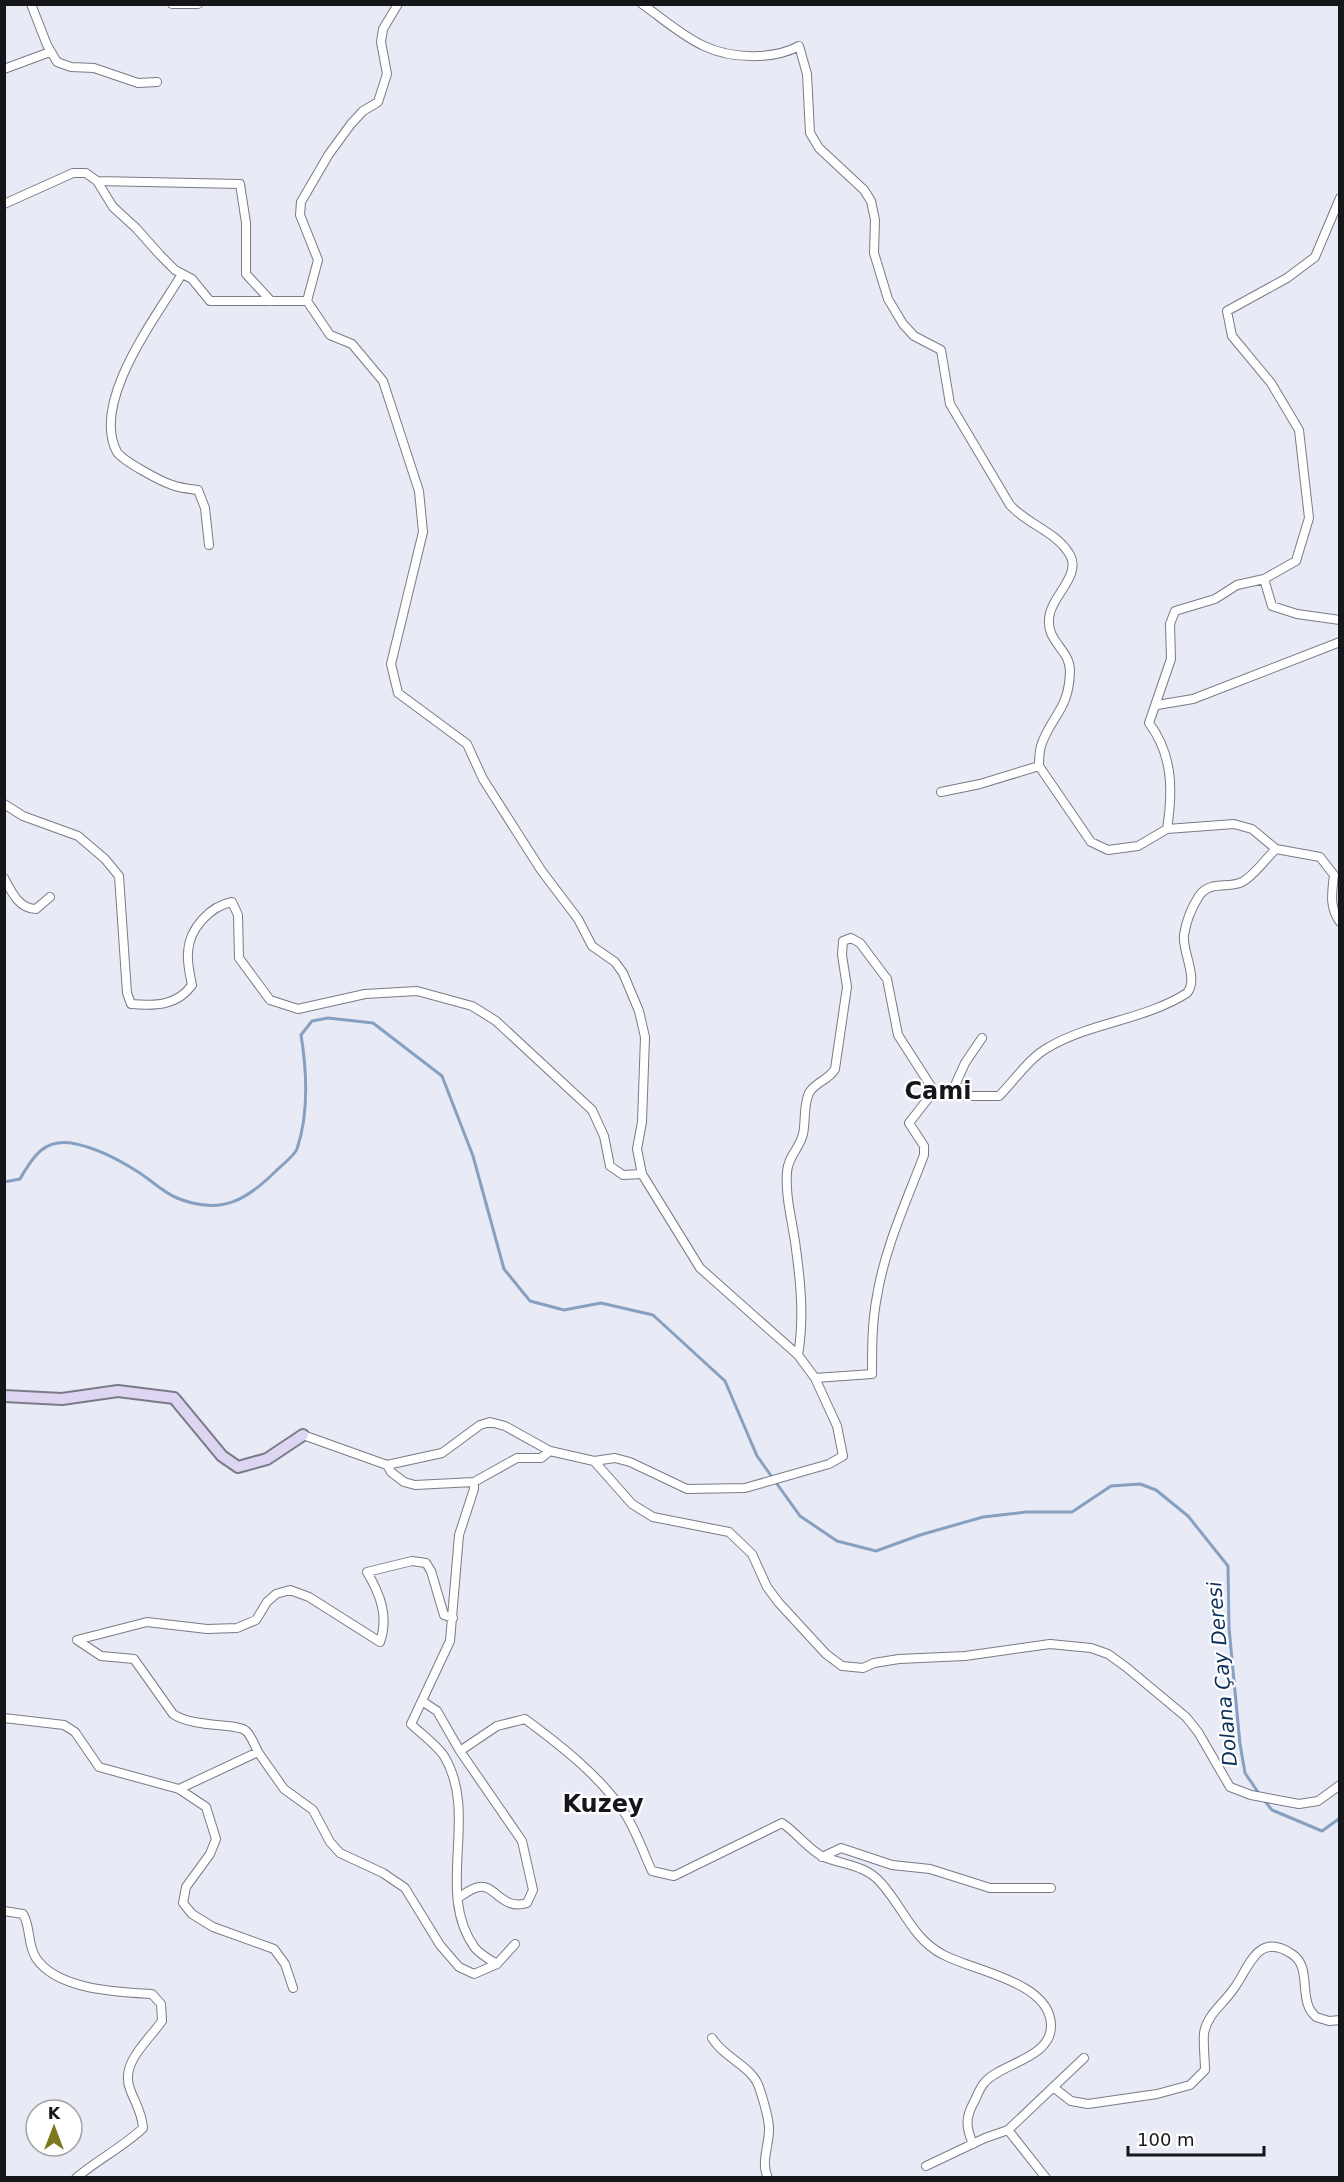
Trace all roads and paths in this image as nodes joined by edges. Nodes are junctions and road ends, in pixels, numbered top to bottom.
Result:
1 (31, 4) edge
2 (172, 4) edge
3 (198, 4) edge
4 (398, 4) edge
5 (642, 4) edge
6 (50, 52) junction
7 (4, 69) edge
8 (157, 82) dead end
9 (97, 181) junction
10 (1340, 198) edge
11 (4, 204) edge
12 (182, 274) junction
13 (271, 301) junction
14 (308, 301) junction
15 (209, 545) dead end
16 (1264, 579) junction
17 (1340, 620) edge
18 (1340, 642) edge
19 (1157, 705) junction
20 (1039, 766) junction
21 (941, 792) dead end
22 (4, 804) edge
23 (1167, 829) junction
24 (1275, 849) junction
25 (4, 878) edge
26 (50, 897) dead end
27 (1340, 922) edge
28 (982, 1038) dead end
29 (934, 1091) junction
30 (952, 1092) junction
31 (642, 1174) junction
32 (798, 1355) junction
33 (815, 1378) junction
34 (4, 1396) edge
35 (303, 1435) joint
36 (550, 1451) junction
37 (594, 1461) junction
38 (387, 1465) junction
39 (474, 1482) junction
40 (453, 1618) junction
41 (422, 1701) junction
42 (4, 1718) edge
43 (460, 1751) junction
44 (258, 1752) junction
45 (1340, 1785) edge
46 (179, 1789) junction
47 (822, 1857) junction
48 (1051, 1888) dead end
49 (458, 1898) junction
50 (4, 1911) edge
51 (515, 1944) dead end
52 (497, 1964) junction
53 (293, 1988) dead end
54 (1340, 2020) edge
55 (712, 2038) dead end
56 (1084, 2058) dead end
57 (1053, 2087) junction
58 (1008, 2130) junction
59 (973, 2144) junction
60 (926, 2166) dead end
61 (76, 2178) edge
62 (768, 2178) edge
63 (1046, 2178) edge

1 - 6 street
2 - 3 street
4 - 14 street
5 - 20 street
6 - 7 street
6 - 8 street
9 - 11 street
9 - 12 street
9 - 13 street
10 - 16 street
12 - 13 street
12 - 15 street
13 - 14 street
14 - 31 street
16 - 17 street
16 - 19 street
18 - 19 street
19 - 23 street
20 - 21 street
20 - 23 street
22 - 31 street
23 - 24 street
24 - 27 street
24 - 30 street
25 - 26 street
28 - 30 street
29 - 30 street
29 - 32 street
29 - 33 street
31 - 32 street
32 - 33 street
33 - 37 street
34 - 35 street
35 - 38 street
36 - 37 street
36 - 38 street
36 - 39 street
37 - 45 street
38 - 39 street
39 - 40 street
40 - 41 street
40 - 44 street
41 - 43 street
41 - 49 street
42 - 46 street
43 - 47 street
43 - 49 street
44 - 46 street
44 - 52 street
46 - 53 street
47 - 48 street
47 - 59 street
49 - 52 street
50 - 61 street
51 - 52 street
54 - 57 street
55 - 62 street
56 - 57 street
57 - 58 street
58 - 59 street
58 - 63 street
59 - 60 street

